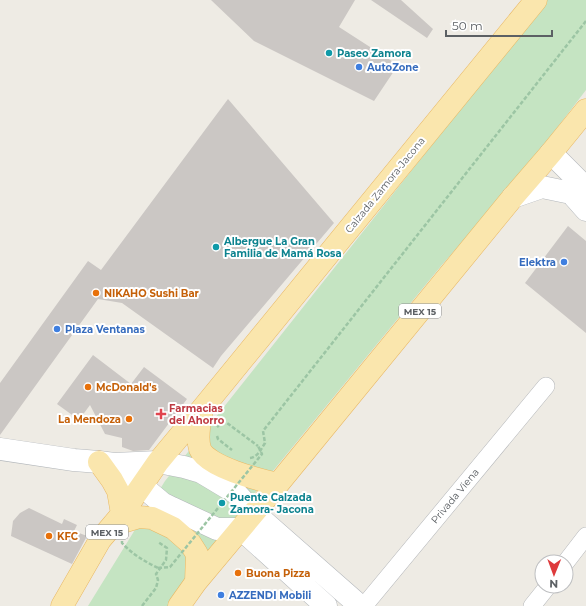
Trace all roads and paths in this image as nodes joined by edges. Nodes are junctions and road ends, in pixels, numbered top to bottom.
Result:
1 (536, 0) edge
2 (586, 21) edge
3 (586, 110) edge
4 (551, 153) junction
5 (586, 188) edge
6 (513, 197) junction
7 (586, 210) edge
8 (546, 386) dead end
9 (202, 409) junction
10 (216, 428) dead end
11 (216, 434) dead end
12 (0, 449) edge
13 (237, 453) dead end
14 (248, 458) dead end
15 (158, 462) junction
16 (106, 463) junction
17 (278, 484) junction
18 (142, 486) junction
19 (247, 520) junction
20 (119, 526) junction
21 (586, 536) edge
22 (156, 541) dead end
23 (572, 554) edge
24 (196, 582) junction
25 (542, 594) edge
26 (62, 606) edge
27 (142, 606) edge
28 (179, 606) edge
29 (326, 606) edge
30 (360, 606) edge
31 (364, 606) edge
32 (532, 606) edge

1 - 9 main road, Calzada Zamora-Jacona / MEX 15
2 - 14 path
3 - 4 main road, MEX 15
4 - 5 street
4 - 6 main road, MEX 15
6 - 7 street
6 - 17 main road, MEX 15
8 - 31 street, Privada Viena
9 - 15 main road, Calzada Zamora-Jacona / MEX 15
9 - 17 main road
10 - 20 path, bridge
11 - 13 path
12 - 16 street
15 - 16 street
15 - 18 main road, MEX 15
15 - 19 street
16 - 18 street
16 - 20 main road
17 - 19 main road, MEX 15
18 - 19 street
18 - 20 main road, MEX 15
19 - 24 main road, MEX 15
19 - 29 street
19 - 30 street
20 - 24 main road
20 - 26 main road, MEX 15
21 - 23 street
22 - 27 path
24 - 28 main road, MEX 15
25 - 32 street

